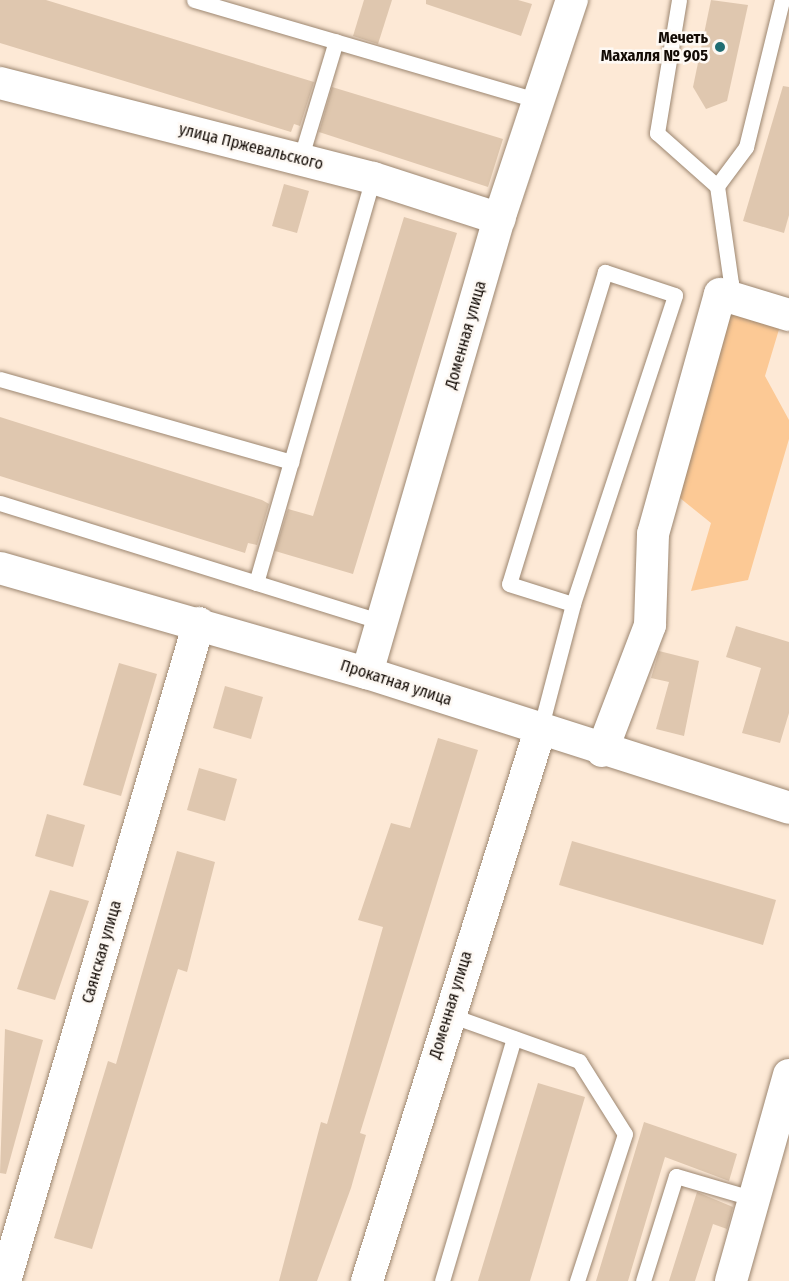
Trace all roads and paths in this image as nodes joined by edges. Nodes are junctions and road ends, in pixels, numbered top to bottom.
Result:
1 (194, 0) edge
2 (572, 0) edge
3 (679, 0) edge
4 (782, 0) edge
5 (336, 41) junction
6 (0, 83) edge
7 (536, 100) junction
8 (300, 160) junction
9 (373, 178) junction
10 (717, 186) junction
11 (500, 219) junction
12 (720, 294) junction
13 (786, 308) edge
14 (0, 379) edge
15 (291, 462) junction
16 (0, 503) edge
17 (0, 568) edge
18 (256, 583) junction
19 (573, 604) junction
20 (383, 622) junction
21 (199, 623) junction
22 (367, 673) junction
23 (540, 730) junction
24 (602, 751) junction
25 (789, 808) edge
26 (447, 1014) junction
27 (514, 1038) junction
28 (789, 1075) edge
29 (752, 1198) junction
30 (5, 1281) edge
31 (367, 1281) edge
32 (442, 1281) edge
33 (577, 1281) edge
34 (643, 1281) edge
35 (731, 1281) edge

1 - 5 lane
2 - 7 street, Доменная улица
3 - 10 lane
4 - 10 lane
5 - 7 lane
5 - 8 lane
6 - 8 street, улица Пржевальского
7 - 11 street, Доменная улица
8 - 9 street, улица Пржевальского
9 - 11 street, улица Пржевальского
9 - 15 lane
10 - 12 lane
11 - 20 street, Доменная улица
12 - 13 street
12 - 24 street
14 - 15 lane
15 - 18 lane
16 - 18 lane
17 - 21 street, Прокатная улица
18 - 20 lane
19 - 19 lane
19 - 23 lane
20 - 22 street, Доменная улица
21 - 22 street, Прокатная улица
21 - 30 street, Саянская улица
22 - 23 street, Прокатная улица
23 - 24 street, Прокатная улица
23 - 26 street, Доменная улица
24 - 25 street, Прокатная улица
26 - 27 lane
26 - 31 street, Доменная улица
27 - 32 lane
27 - 33 lane
28 - 29 street
29 - 34 lane
29 - 35 street

